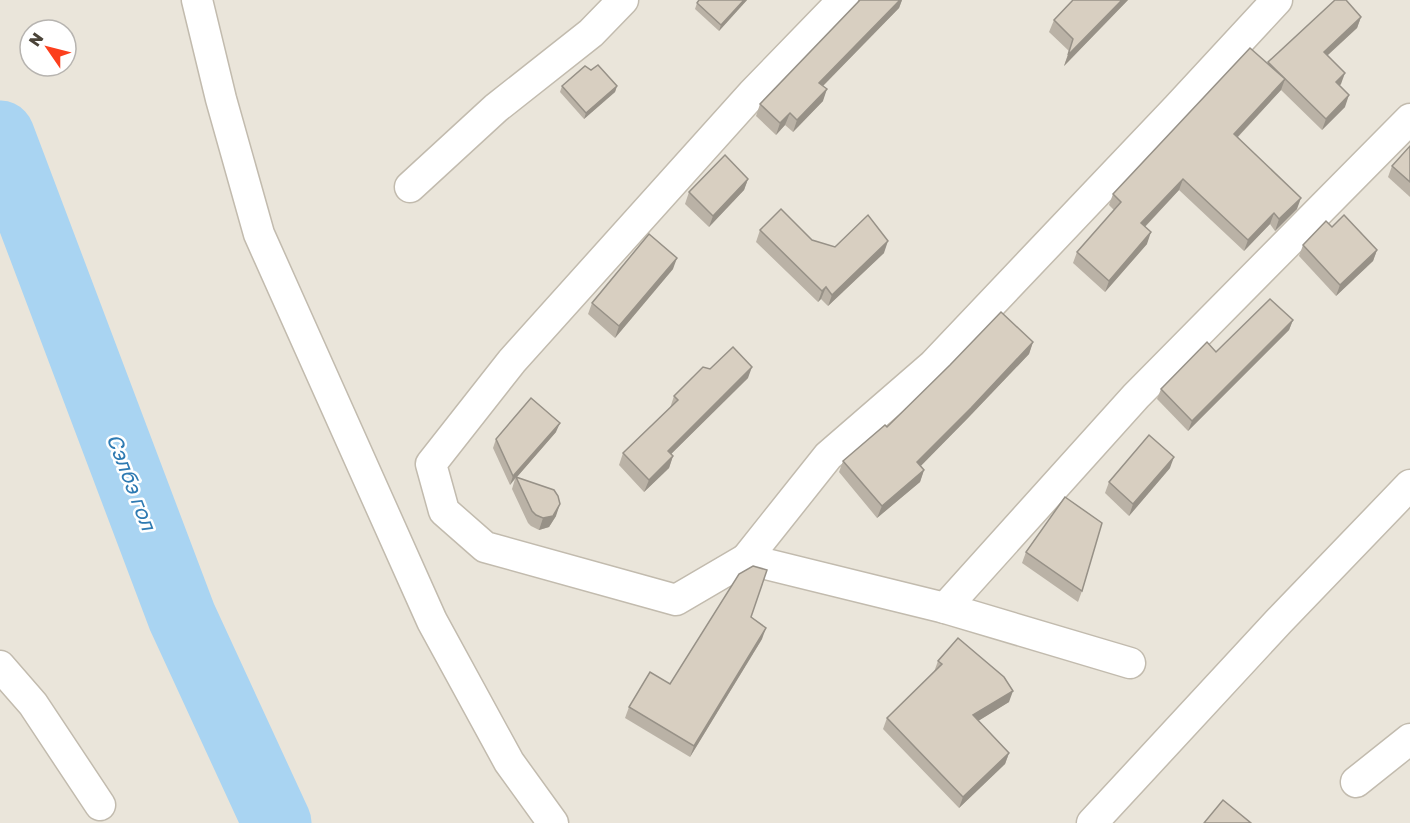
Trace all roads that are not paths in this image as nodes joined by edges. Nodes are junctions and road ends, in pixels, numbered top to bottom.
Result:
1 (198, 0) edge
2 (623, 0) edge
3 (843, 0) edge
4 (1277, 0) edge
5 (1410, 119) edge
6 (410, 187) dead end
7 (1410, 485) edge
8 (746, 559) junction
9 (945, 608) junction
10 (1130, 663) dead end
11 (0, 666) edge
12 (1410, 739) edge
13 (1356, 782) dead end
14 (100, 805) dead end
15 (553, 823) edge
16 (1092, 823) edge

1 - 15 street
2 - 6 street
3 - 8 street
4 - 8 street
5 - 9 street
7 - 16 street
8 - 9 street
9 - 10 street
11 - 14 street
12 - 13 street

